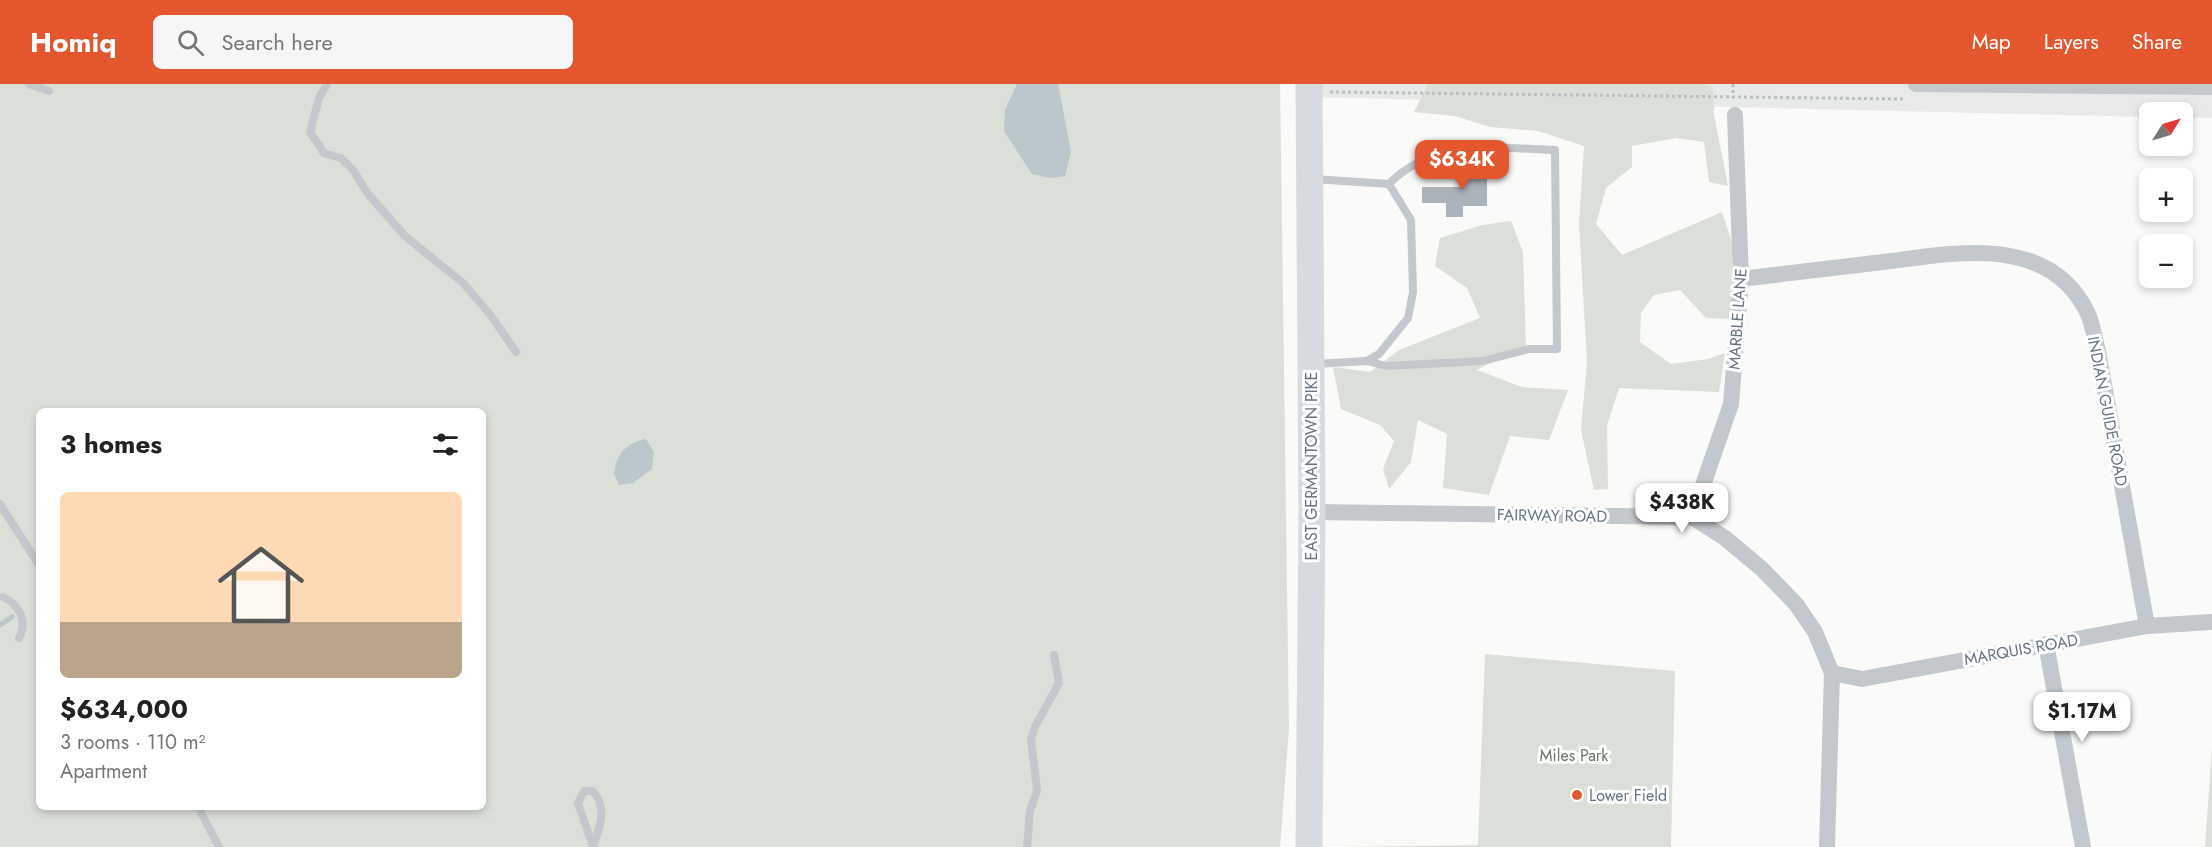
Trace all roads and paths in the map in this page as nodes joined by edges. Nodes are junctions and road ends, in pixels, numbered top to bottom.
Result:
1 (29, 84) edge
2 (327, 84) edge
3 (1916, 84) edge
4 (2212, 87) edge
5 (1320, 88) edge
6 (49, 91) dead end
7 (1903, 99) dead end
8 (1735, 115) dead end
9 (1310, 178) junction
10 (1389, 184) junction
11 (1741, 279) junction
12 (516, 352) dead end
13 (1367, 361) junction
14 (1311, 364) junction
15 (0, 504) edge
16 (1312, 512) junction
17 (1692, 517) junction
18 (36, 560) edge
19 (3, 597) dead end
20 (2212, 621) edge
21 (2147, 626) junction
22 (19, 638) dead end
23 (2046, 644) junction
24 (1054, 655) dead end
25 (1832, 673) junction
26 (200, 810) edge
27 (219, 847) edge
28 (593, 847) edge
29 (1027, 847) edge
30 (1309, 847) edge
31 (1827, 847) edge
32 (2083, 847) edge

1 - 6 lane
2 - 12 lane
3 - 4 street
5 - 7 path
5 - 9 main road, EAST GERMANTOWN PIKE
8 - 11 street, MARBLE LANE
9 - 10 lane
9 - 14 main road, EAST GERMANTOWN PIKE
10 - 13 lane
10 - 13 lane
11 - 17 street, MARBLE LANE
11 - 21 street, INDIAN GUIDE ROAD
13 - 14 lane
14 - 16 main road, EAST GERMANTOWN PIKE
15 - 18 lane
16 - 17 street, FAIRWAY ROAD
16 - 30 main road, EAST GERMANTOWN PIKE
17 - 25 street
19 - 22 lane
20 - 21 street, MARQUIS ROAD
21 - 23 street, MARQUIS ROAD
23 - 25 street, MARQUIS ROAD
23 - 32 street
24 - 29 lane
25 - 31 street
26 - 27 lane
28 - 28 lane

